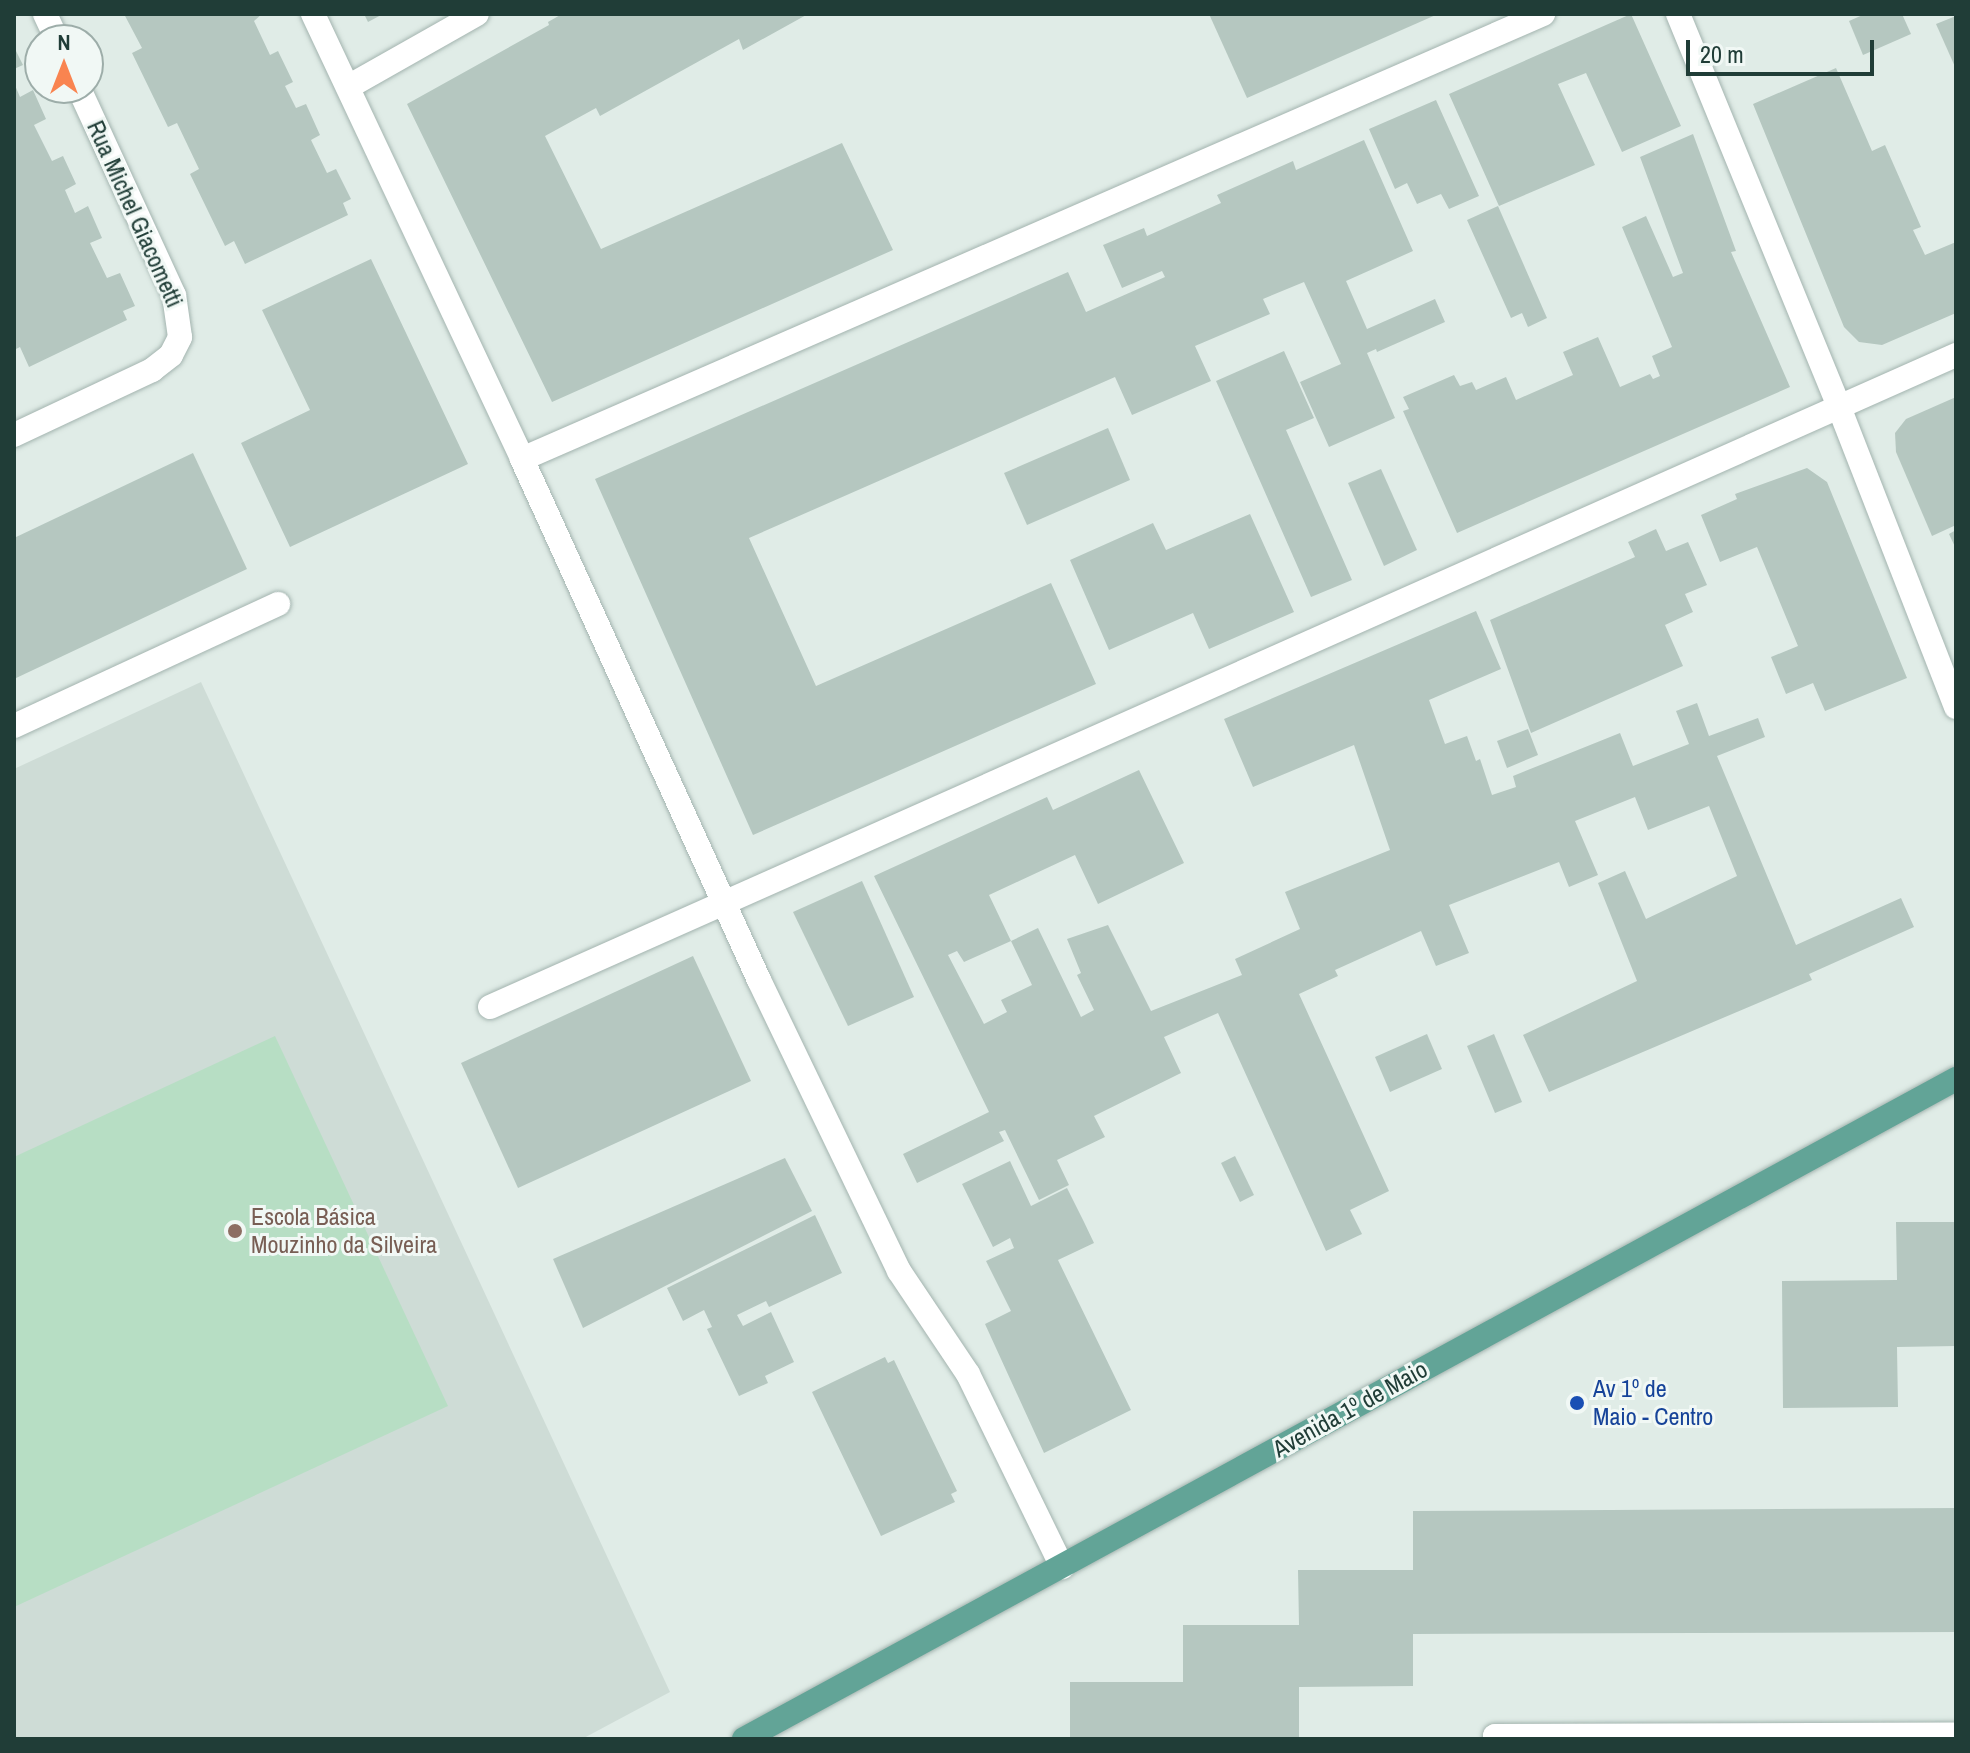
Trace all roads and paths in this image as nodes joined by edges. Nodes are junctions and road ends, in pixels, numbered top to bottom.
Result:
1 (313, 14) edge
2 (477, 14) edge
3 (1543, 14) edge
4 (1678, 14) edge
5 (348, 87) junction
6 (86, 104) edge
7 (1956, 355) edge
8 (1839, 407) junction
9 (14, 435) edge
10 (522, 459) junction
11 (278, 604) dead end
12 (1956, 707) edge
13 (14, 726) edge
14 (724, 904) junction
15 (490, 1007) dead end
16 (1956, 1079) edge
17 (1062, 1567) junction
18 (1956, 1734) edge
19 (744, 1739) edge
20 (1495, 1739) edge

1 - 5 street
2 - 5 street
3 - 10 street
4 - 8 street
5 - 10 street
6 - 9 street, Rua Michel Giacometti
7 - 8 street
8 - 12 street
8 - 14 street
10 - 14 street
11 - 13 street
14 - 15 street
14 - 17 street
16 - 17 main road, Avenida 1º de Maio
17 - 19 main road, Avenida 1º de Maio
18 - 20 street

